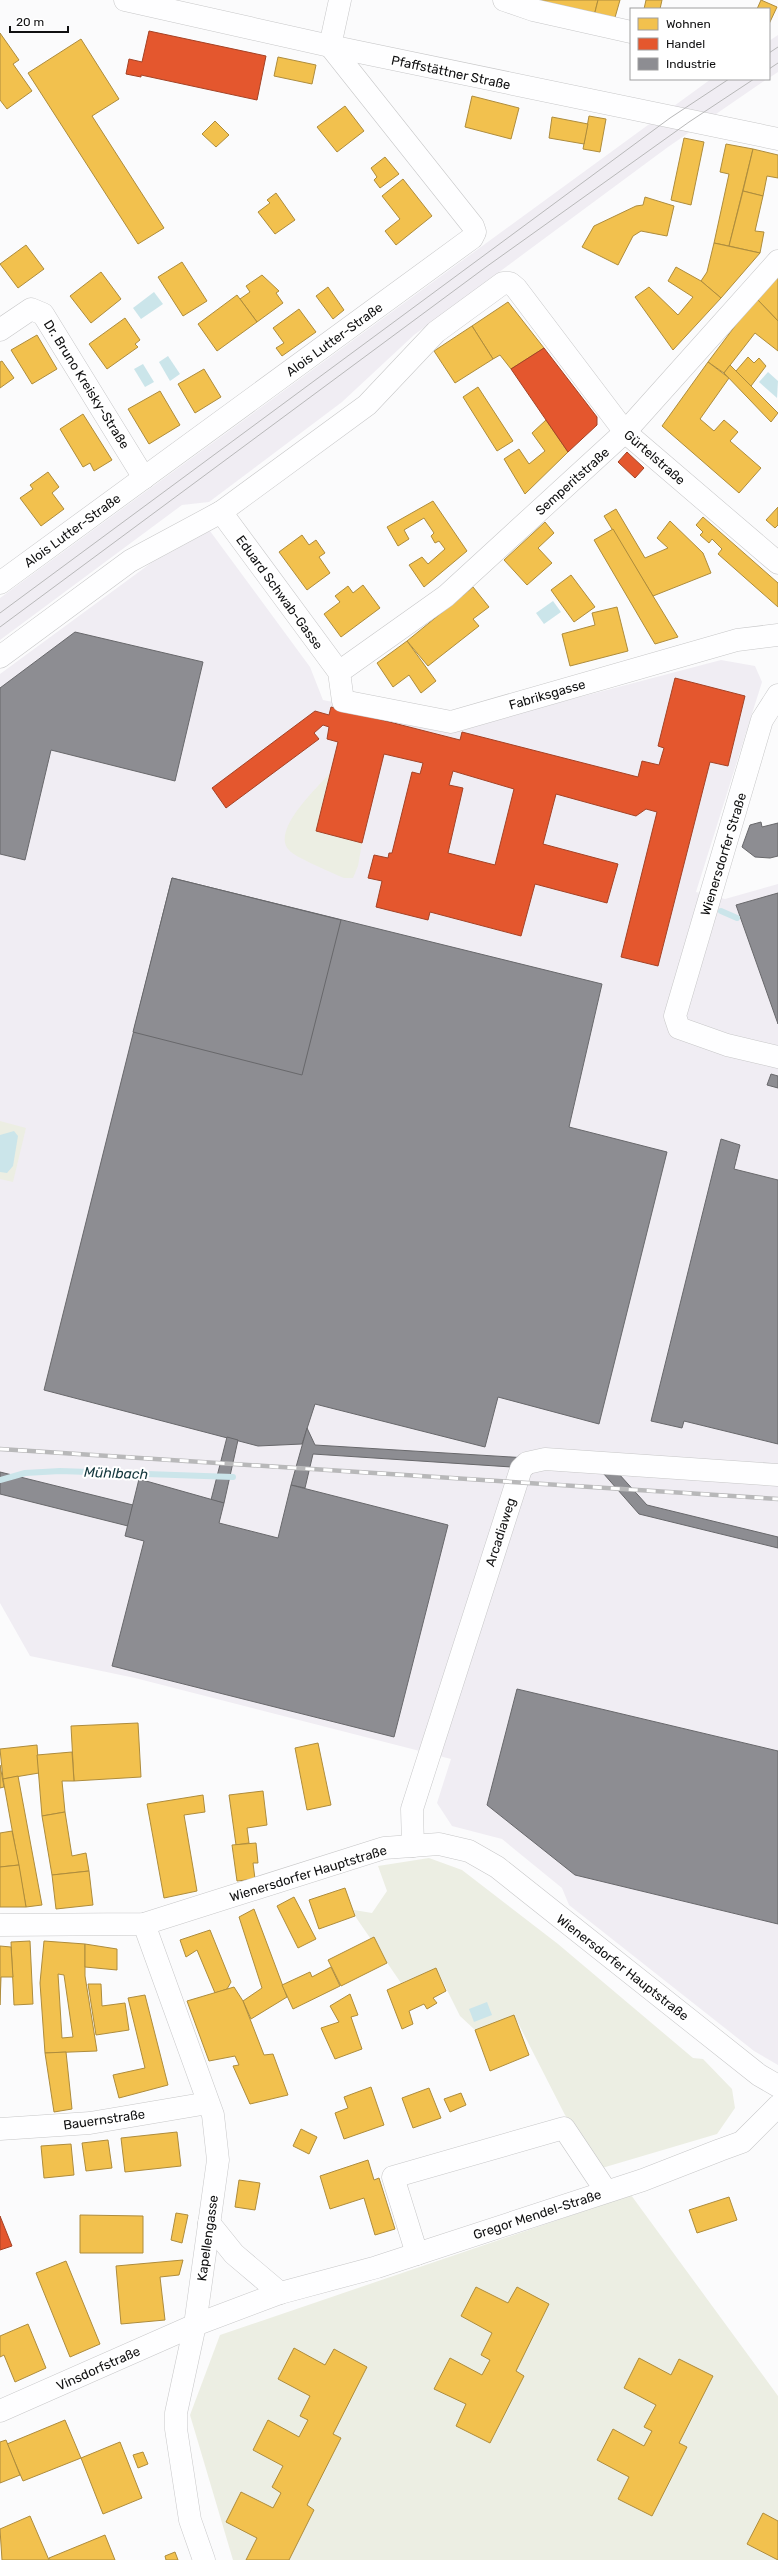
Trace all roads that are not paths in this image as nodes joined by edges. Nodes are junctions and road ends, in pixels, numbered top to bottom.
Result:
1 (125, 0) edge
2 (340, 0) edge
3 (504, 0) edge
4 (630, 32) edge
5 (330, 46) junction
6 (778, 139) edge
7 (778, 261) edge
8 (0, 330) edge
9 (625, 432) junction
10 (144, 478) junction
11 (221, 512) junction
12 (778, 563) edge
13 (0, 583) edge
14 (778, 635) edge
15 (0, 657) edge
16 (339, 672) junction
17 (778, 694) edge
18 (778, 1058) edge
19 (778, 1475) edge
20 (413, 1846) junction
21 (144, 1924) junction
22 (0, 1925) edge
23 (778, 2086) edge
24 (208, 2103) junction
25 (778, 2106) edge
26 (0, 2130) edge
27 (606, 2191) junction
28 (209, 2223) junction
29 (417, 2254) junction
30 (280, 2293) junction
31 (195, 2325) junction
32 (0, 2411) edge
33 (204, 2560) edge

1 - 5 street, Pfaffstättner Straße
2 - 5 street
3 - 4 street
5 - 6 street, Pfaffstättner Straße
5 - 10 street, Alois Lutter-Straße
7 - 9 street, Semperitstraße
8 - 10 street, Dr. Bruno Kreisky-Straße
9 - 11 street, Gürtelstraße
9 - 12 street, Gürtelstraße
9 - 16 street, Semperitstraße
10 - 13 street, Alois Lutter-Straße
11 - 15 street
11 - 16 street, Eduard Schwab-Gasse
14 - 16 street, Fabriksgasse
17 - 18 street, Wienersdorfer Straße
19 - 20 street, Arcadiaweg
20 - 21 street, Wienersdorfer Hauptstraße
20 - 23 street, Wienersdorfer Hauptstraße
21 - 22 street, Wienersdorfer Hauptstraße
21 - 24 street, Kapellengasse
24 - 26 street, Bauernstraße
24 - 28 street, Kapellengasse
25 - 27 street, Gregor Mendel-Straße
27 - 29 street, Gregor Mendel-Straße
27 - 29 street
28 - 30 street
28 - 31 street, Kapellengasse
29 - 30 street, Gregor Mendel-Straße
30 - 31 street, Gregor Mendel-Straße
31 - 32 street, Vinsdorfstraße
31 - 33 street, Kapellengasse

